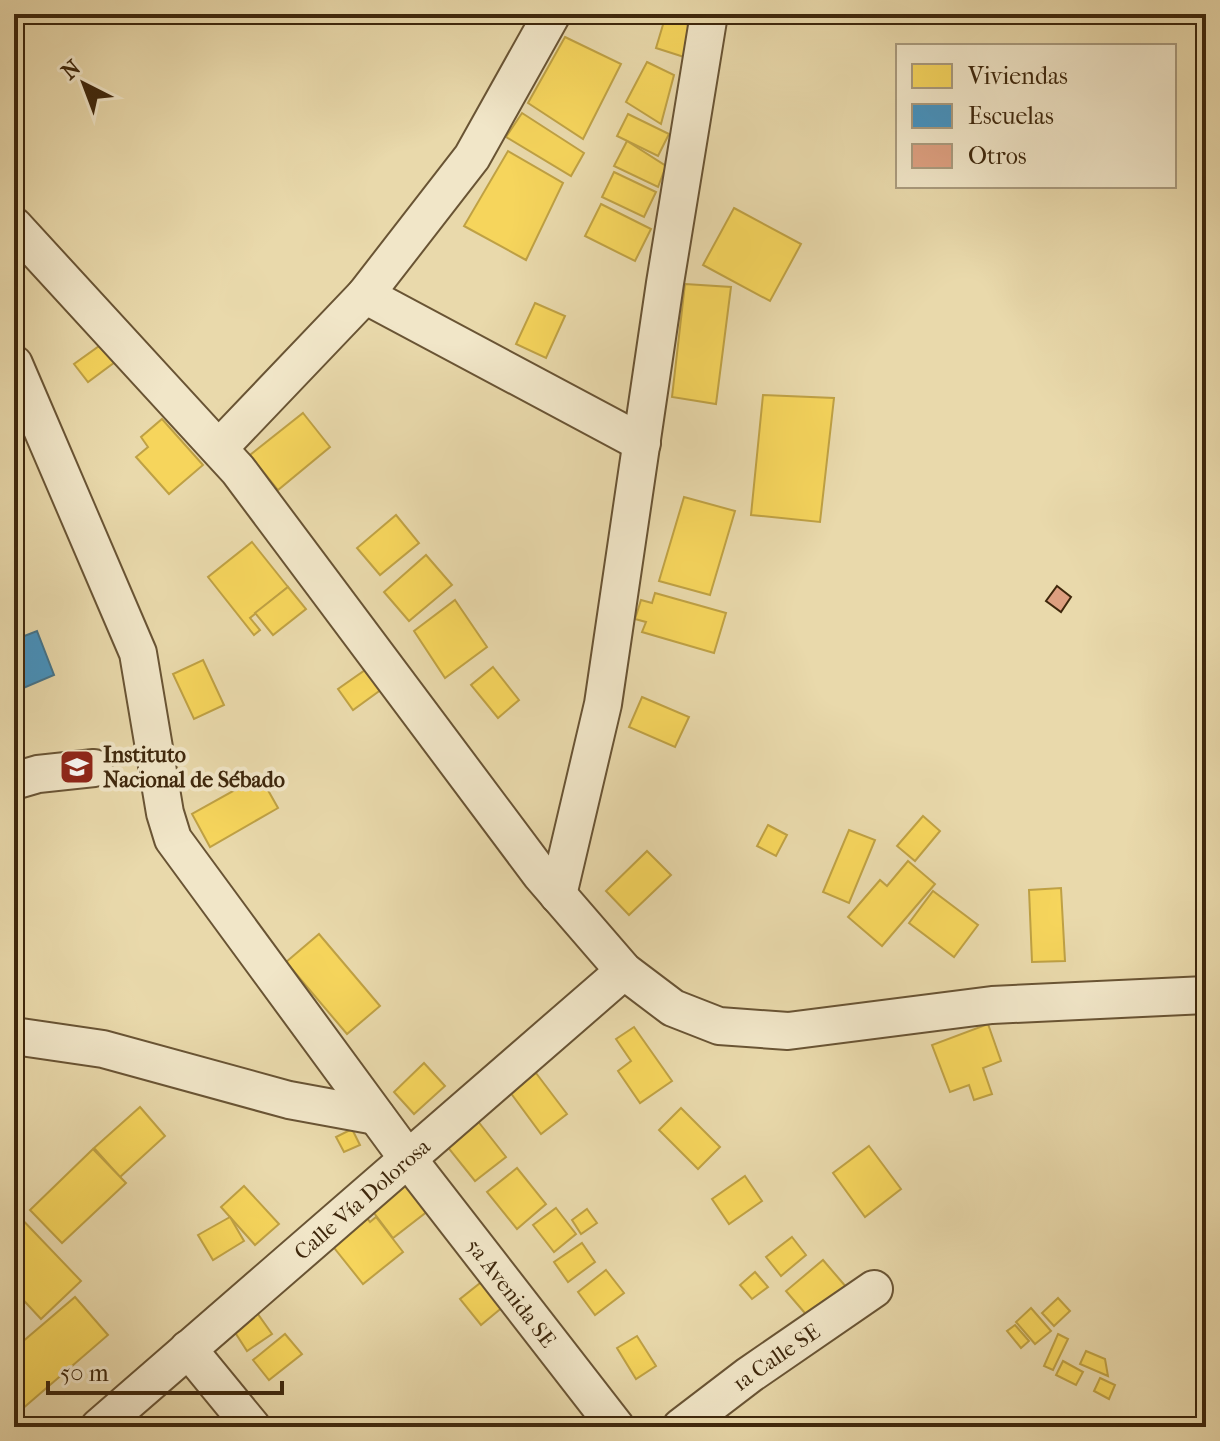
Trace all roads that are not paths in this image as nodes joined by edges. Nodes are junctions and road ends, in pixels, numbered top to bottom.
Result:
1 (552, 14) edge
2 (709, 14) edge
3 (14, 226) edge
4 (365, 295) junction
5 (14, 364) edge
6 (642, 443) junction
7 (219, 448) junction
8 (94, 768) dead end
9 (14, 781) edge
10 (558, 895) junction
11 (624, 971) junction
12 (1206, 995) edge
13 (14, 1036) edge
14 (376, 1116) junction
15 (408, 1159) junction
16 (874, 1289) dead end
17 (188, 1349) junction
18 (99, 1427) edge
19 (252, 1427) edge
20 (616, 1427) edge
21 (681, 1427) edge

1 - 4 street
2 - 6 street
3 - 7 street
4 - 6 street
4 - 7 street
5 - 14 street, 5a Avenida SE
6 - 10 street
7 - 10 street
8 - 9 street
10 - 11 street
11 - 12 street
11 - 15 street, Calle Vía Dolorosa
13 - 14 street
14 - 15 street, 5a Avenida SE
15 - 17 street, Calle Vía Dolorosa
15 - 20 street, 5a Avenida SE
16 - 21 street, 1a Calle SE
17 - 18 street, Calle Vía Dolorosa
17 - 19 street

